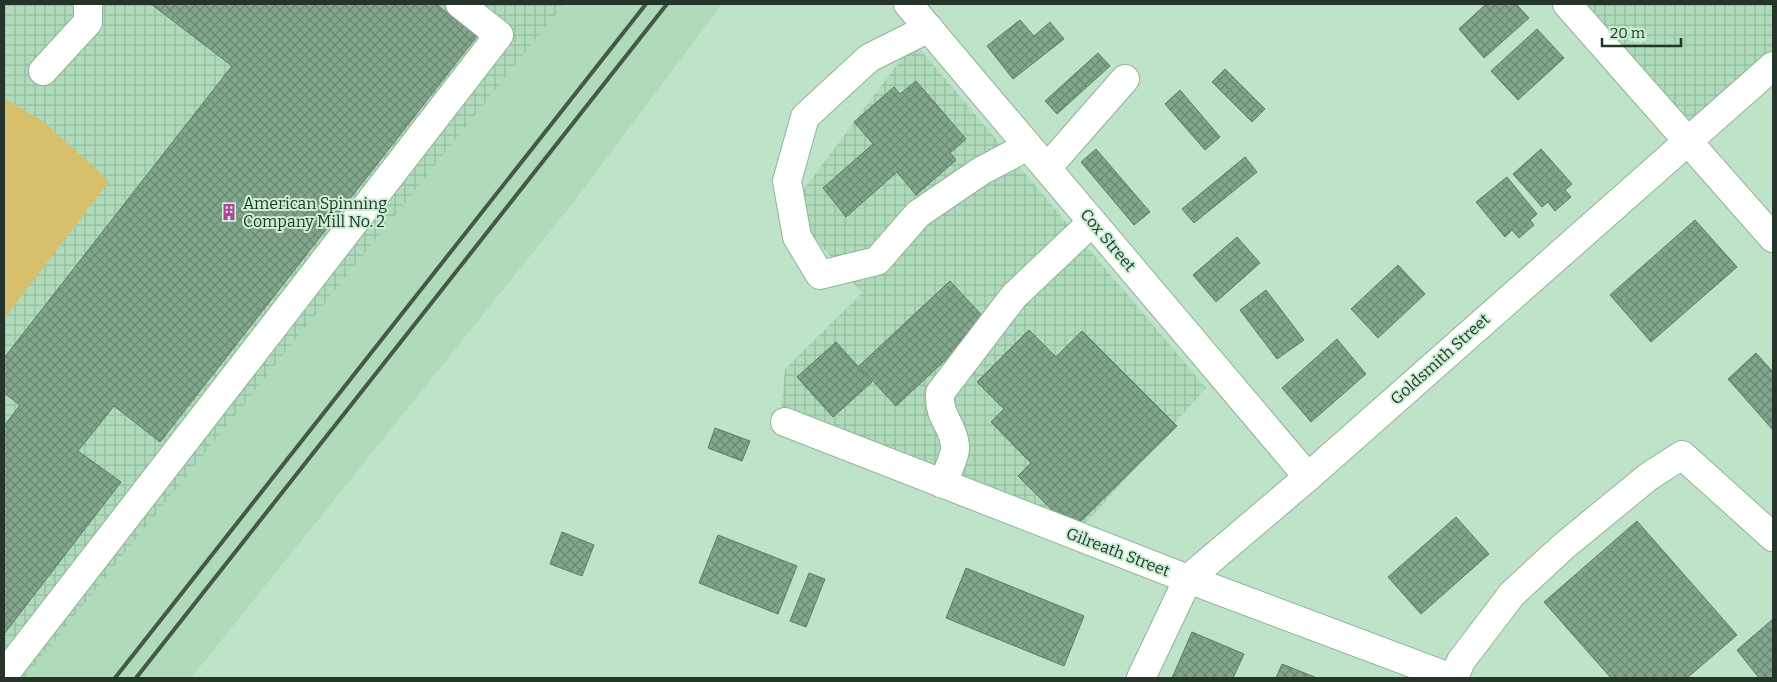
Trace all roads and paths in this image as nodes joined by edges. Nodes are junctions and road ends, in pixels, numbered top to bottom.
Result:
1 (88, 4) edge
2 (460, 4) edge
3 (908, 4) edge
4 (1568, 4) edge
5 (929, 28) junction
6 (1773, 66) edge
7 (43, 71) dead end
8 (1125, 80) dead end
9 (1688, 140) junction
10 (1028, 146) junction
11 (1047, 168) junction
12 (1092, 222) junction
13 (1773, 238) edge
14 (785, 422) dead end
15 (1308, 477) junction
16 (943, 484) junction
17 (1773, 537) edge
18 (1188, 579) junction
19 (4, 675) edge
20 (1141, 678) edge
21 (1453, 678) edge

1 - 7 street
2 - 19 street
3 - 5 street, Cox Street
4 - 9 street
5 - 10 street, Cox Street
5 - 10 street
6 - 9 street, Goldsmith Street
8 - 11 street
9 - 13 street
9 - 15 street, Goldsmith Street
10 - 11 street, Cox Street
11 - 12 street, Cox Street
12 - 15 street, Cox Street
12 - 16 street
14 - 16 street, Gilreath Street
15 - 18 street, Goldsmith Street
16 - 18 street, Gilreath Street
17 - 21 street
18 - 20 street, Goldsmith Street
18 - 21 street, Gilreath Street

